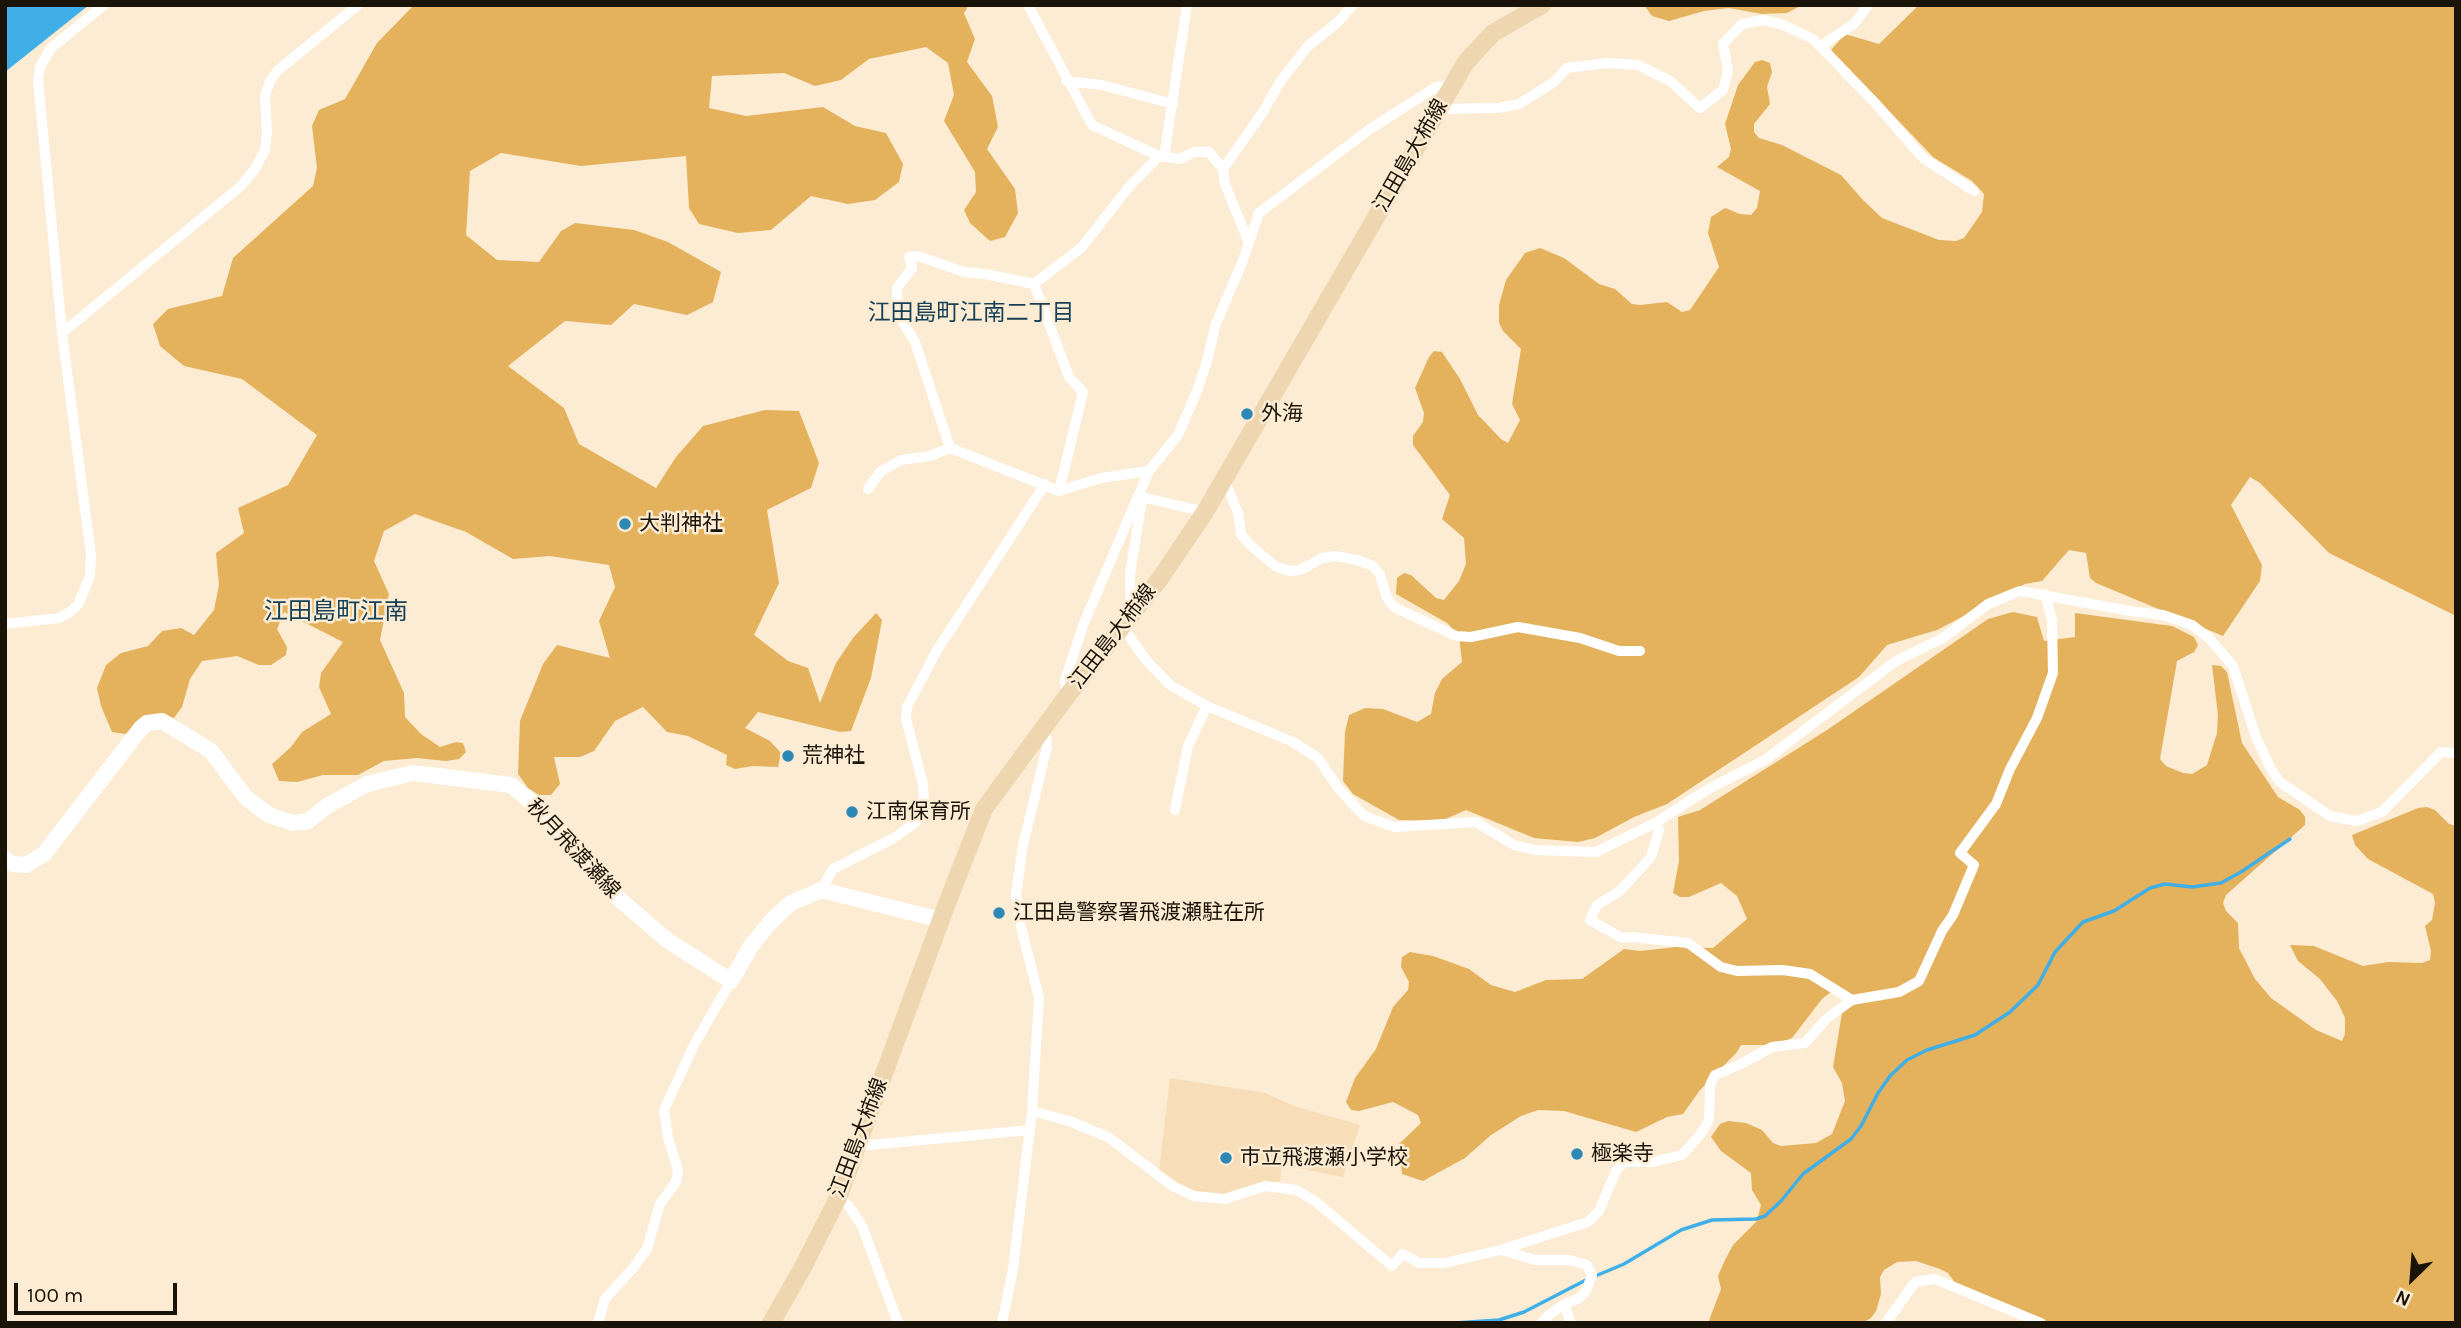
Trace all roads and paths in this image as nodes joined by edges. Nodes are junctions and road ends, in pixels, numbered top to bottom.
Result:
1 (104, 5) edge
2 (358, 5) edge
3 (1028, 5) edge
4 (1187, 5) edge
5 (1353, 5) edge
6 (1542, 5) edge
7 (1868, 5) edge
8 (1821, 46) junction
9 (1066, 81) junction
10 (1453, 85) junction
11 (1173, 104) junction
12 (1440, 109) junction
13 (1162, 157) junction
14 (1223, 169) junction
15 (1975, 191) dead end
16 (1248, 241) junction
17 (1034, 284) junction
18 (62, 333) junction
19 (950, 449) junction
20 (1149, 471) junction
21 (1224, 478) junction
22 (1045, 484) junction
23 (868, 489) dead end
24 (1059, 491) junction
25 (1140, 498) junction
26 (1205, 512) junction
27 (2045, 594) junction
28 (1127, 620) junction
29 (5, 624) edge
30 (1640, 651) dead end
31 (1067, 696) junction
32 (1207, 706) junction
33 (1045, 727) junction
34 (2456, 753) edge
35 (1175, 810) dead end
36 (1655, 823) junction
37 (5, 859) edge
38 (821, 890) junction
39 (941, 920) junction
40 (731, 981) junction
41 (1852, 1000) junction
42 (1032, 1111) junction
43 (1030, 1130) junction
44 (858, 1146) junction
45 (838, 1198) junction
46 (1500, 1250) junction
47 (1564, 1304) junction
48 (598, 1323) edge
49 (771, 1323) edge
50 (898, 1323) edge
51 (1003, 1323) edge
52 (1541, 1323) edge
53 (1571, 1323) edge
54 (1886, 1323) edge
55 (2041, 1323) edge

1 - 18 street
2 - 18 street
3 - 9 street
4 - 11 street
5 - 14 street
6 - 10 main road, 江田島大柿線
7 - 8 street
8 - 12 street
8 - 15 street
9 - 11 street
9 - 13 street
10 - 12 main road, 江田島大柿線
10 - 16 street
11 - 13 street
12 - 21 main road, 江田島大柿線
13 - 14 street
13 - 17 street
14 - 16 street
16 - 20 street
17 - 19 street
17 - 24 street
18 - 29 street
19 - 22 street
19 - 23 street
20 - 24 street
20 - 25 street
21 - 26 main road, 江田島大柿線
21 - 30 street
22 - 24 street
22 - 38 street
25 - 26 street
25 - 28 street
25 - 31 street
26 - 28 main road, 江田島大柿線
27 - 34 street
27 - 36 street
27 - 41 street
28 - 31 main road, 江田島大柿線
28 - 32 street
31 - 33 main road, 江田島大柿線
32 - 35 street
32 - 36 street
33 - 39 main road, 江田島大柿線
33 - 42 street
36 - 41 street
37 - 40 main road, 秋月飛渡瀬線
38 - 39 main road
38 - 40 main road
39 - 44 main road, 江田島大柿線
40 - 48 street
41 - 46 street
42 - 43 street
42 - 46 street
43 - 44 street
43 - 51 street
44 - 45 main road, 江田島大柿線
45 - 49 main road, 江田島大柿線
45 - 50 street
46 - 47 street
47 - 52 street
47 - 53 street
54 - 55 street

